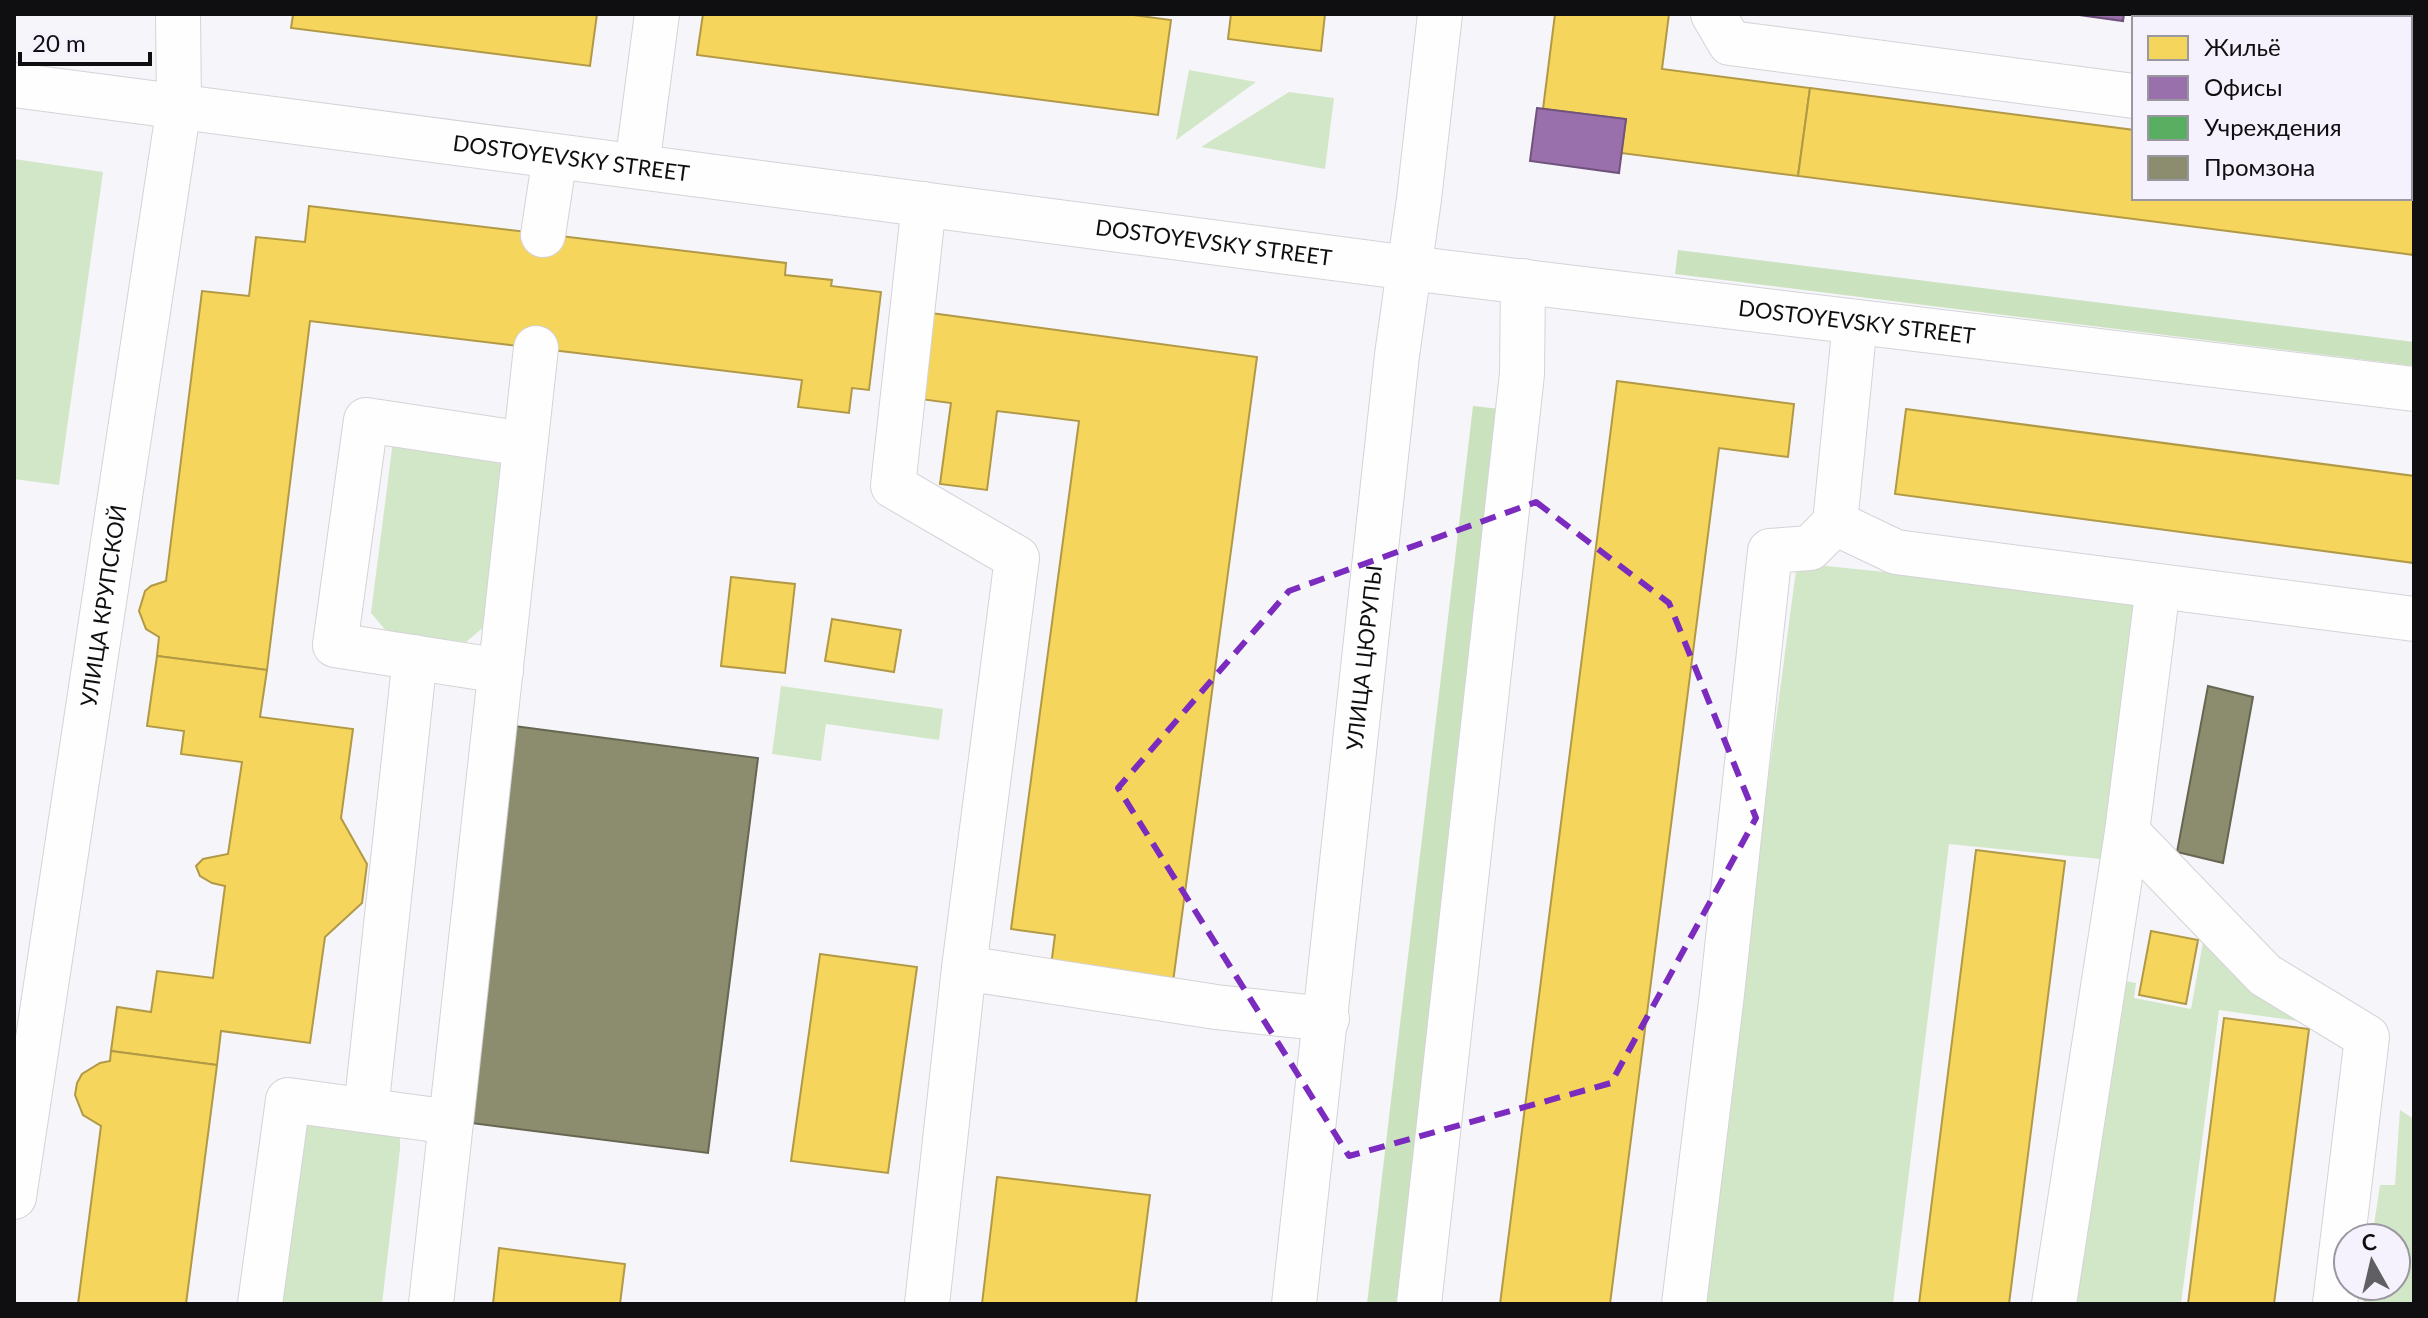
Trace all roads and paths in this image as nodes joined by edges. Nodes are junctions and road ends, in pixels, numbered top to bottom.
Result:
1 (178, 14) edge
2 (657, 14) edge
3 (1440, 14) edge
4 (1713, 14) edge
5 (14, 85) edge
6 (2132, 96) edge
7 (179, 106) junction
8 (555, 156) junction
9 (637, 166) junction
10 (924, 204) junction
11 (543, 235) dead end
12 (1409, 268) junction
13 (1523, 281) junction
14 (1855, 322) junction
15 (536, 348) dead end
16 (2414, 389) edge
17 (525, 444) junction
18 (1835, 523) junction
19 (2158, 587) junction
20 (2414, 619) edge
21 (415, 657) junction
22 (501, 671) junction
23 (2127, 832) junction
24 (964, 968) junction
25 (1327, 1019) junction
26 (366, 1110) junction
27 (451, 1122) junction
28 (14, 1197) edge
29 (260, 1304) edge
30 (431, 1304) edge
31 (927, 1304) edge
32 (1294, 1304) edge
33 (1419, 1304) edge
34 (1684, 1304) edge
35 (2054, 1304) edge
36 (2335, 1304) edge

1 - 7 street, УЛИЦА КРУПСКОЙ
2 - 9 street
3 - 12 street, УЛИЦА ЦЮРУПЫ
4 - 6 street
5 - 7 street, DOSTOYEVSKY STREET
7 - 8 street, DOSTOYEVSKY STREET
7 - 28 street, УЛИЦА КРУПСКОЙ
8 - 9 street, DOSTOYEVSKY STREET
8 - 11 street
9 - 10 street, DOSTOYEVSKY STREET
10 - 12 street, DOSTOYEVSKY STREET
10 - 24 street
12 - 13 street, DOSTOYEVSKY STREET
12 - 25 street, УЛИЦА ЦЮРУПЫ
13 - 14 street, DOSTOYEVSKY STREET
13 - 33 street
14 - 16 street, DOSTOYEVSKY STREET
14 - 18 street
15 - 17 street
17 - 21 street
17 - 22 street
18 - 19 street
18 - 34 street
19 - 20 street
19 - 23 street
21 - 22 street
21 - 26 street
22 - 27 street
23 - 35 street
23 - 36 street
24 - 25 street
24 - 31 street
25 - 32 street, УЛИЦА ЦЮРУПЫ
26 - 27 street
26 - 29 street
27 - 30 street

